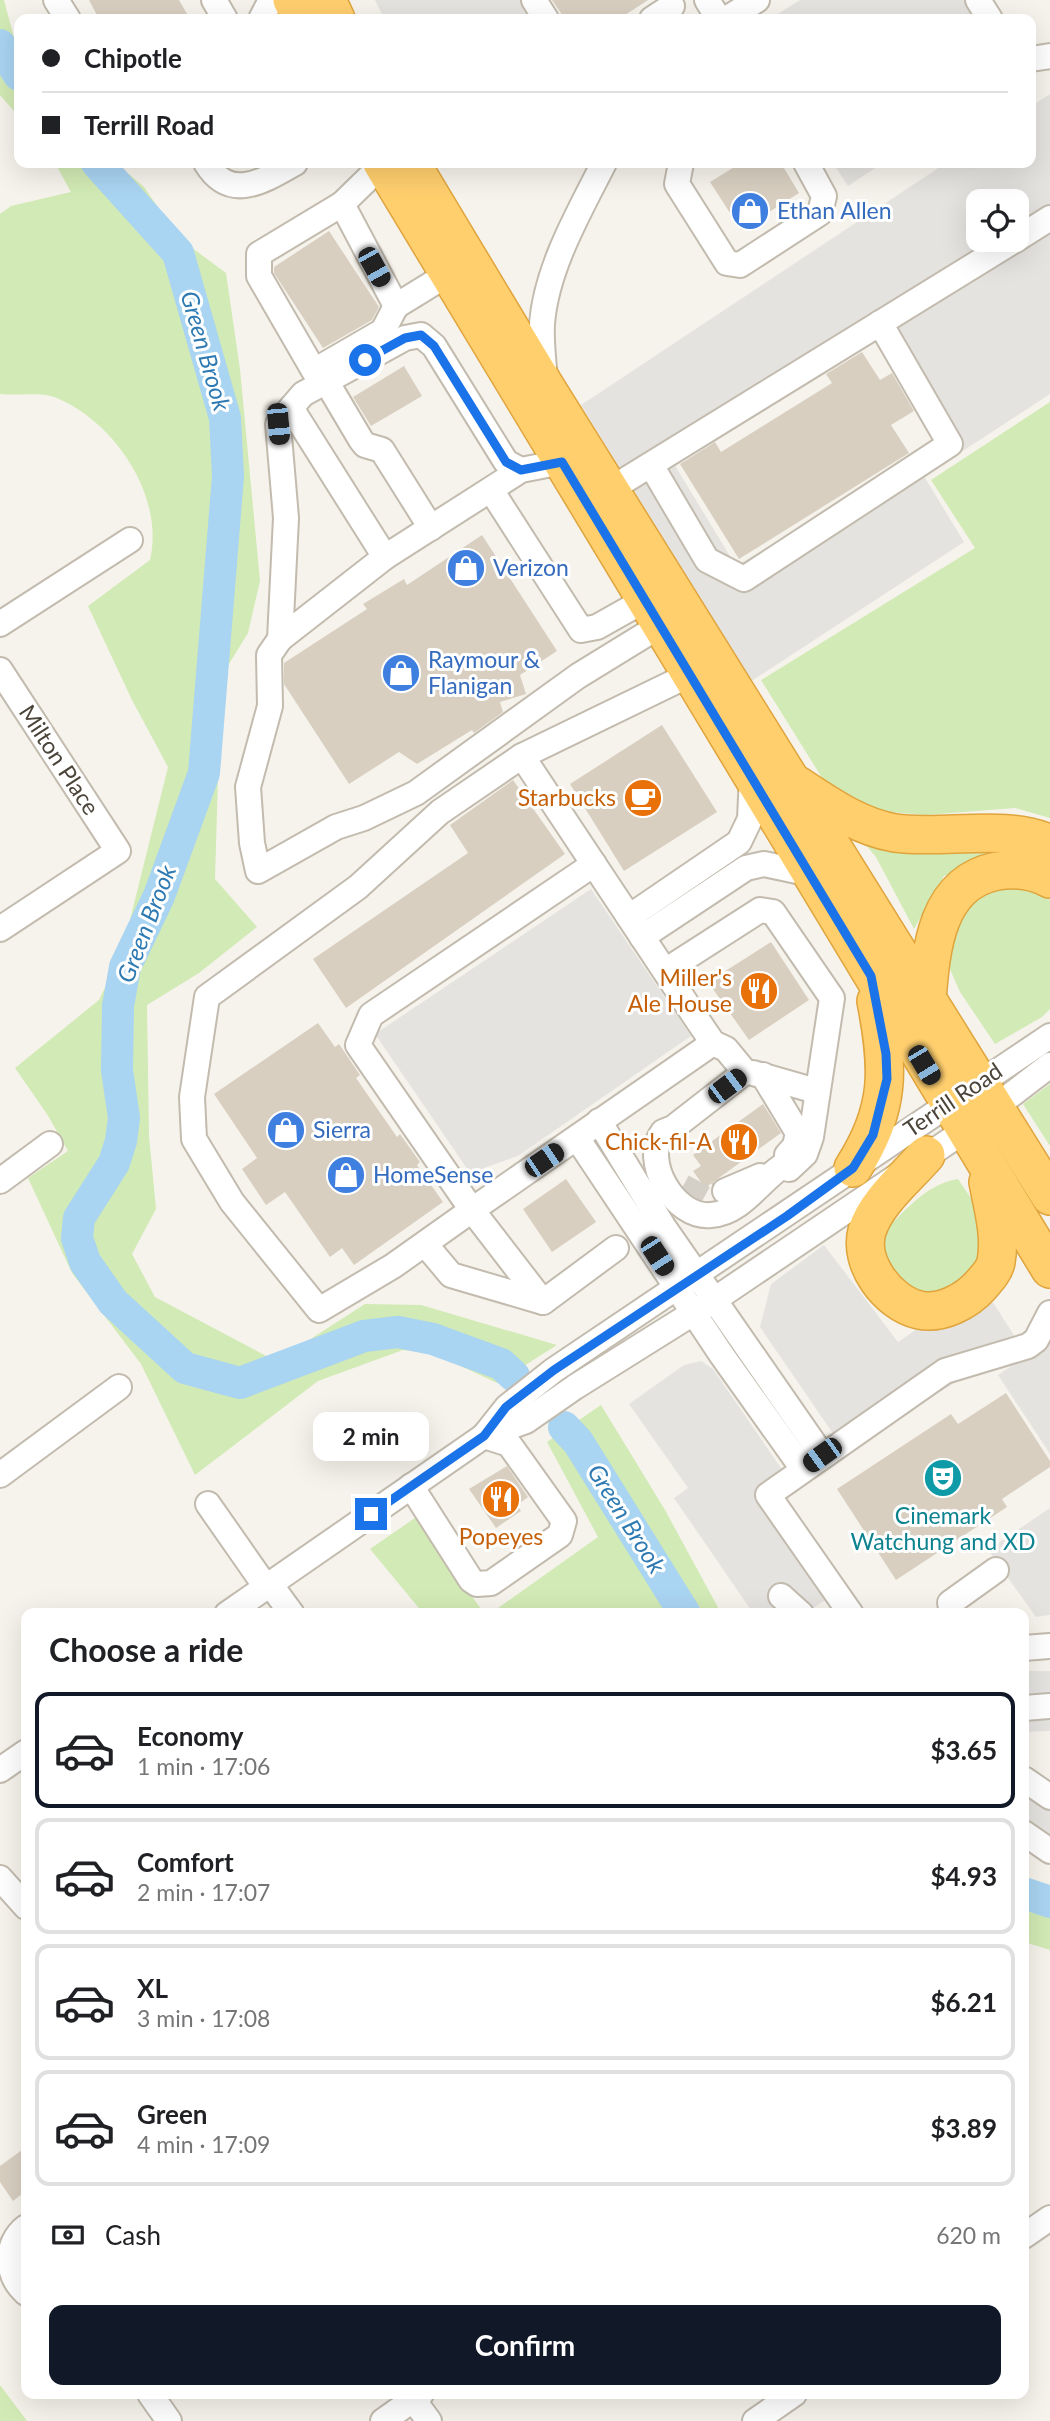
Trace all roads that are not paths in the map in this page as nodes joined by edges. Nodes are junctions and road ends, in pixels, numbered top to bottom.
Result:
1 (757, 0) edge
2 (734, 14) edge
3 (210, 168) edge
4 (285, 168) edge
5 (386, 168) edge
6 (395, 168) edge
7 (395, 168) edge
8 (602, 168) edge
9 (679, 168) edge
10 (809, 168) edge
11 (342, 204) junction
12 (1050, 218) edge
13 (1029, 231) edge
14 (995, 252) edge
15 (448, 274) junction
16 (396, 306) junction
17 (880, 323) junction
18 (326, 381) junction
19 (545, 386) junction
20 (291, 408) junction
21 (562, 462) junction
22 (651, 464) junction
23 (521, 470) junction
24 (611, 489) junction
25 (491, 490) junction
26 (431, 528) junction
27 (130, 540) dead end
28 (385, 557) junction
29 (707, 560) junction
30 (657, 599) junction
31 (0, 624) edge
32 (280, 639) junction
33 (0, 670) edge
34 (691, 674) junction
35 (522, 757) junction
36 (752, 774) junction
37 (792, 781) junction
38 (1050, 844) edge
39 (594, 864) junction
40 (811, 874) junction
41 (1050, 879) edge
42 (636, 927) junction
43 (0, 929) edge
44 (665, 971) junction
45 (871, 976) junction
46 (927, 1000) junction
47 (1050, 1036) edge
48 (713, 1043) junction
49 (1050, 1065) edge
50 (754, 1074) junction
51 (986, 1096) junction
52 (815, 1100) junction
53 (956, 1117) junction
54 (598, 1121) junction
55 (673, 1128) junction
56 (576, 1138) junction
57 (50, 1144) dead end
58 (926, 1155) junction
59 (984, 1164) junction
60 (853, 1168) junction
61 (774, 1172) junction
62 (0, 1181) edge
63 (683, 1186) dead end
64 (725, 1191) tunnel mouth
65 (1050, 1196) edge
66 (472, 1210) junction
67 (425, 1244) junction
68 (616, 1248) dead end
69 (1050, 1269) edge
70 (688, 1281) junction
71 (714, 1300) junction
72 (543, 1302) junction
73 (693, 1313) junction
74 (1050, 1313) edge
75 (119, 1387) dead end
76 (516, 1414) junction
77 (484, 1436) junction
78 (813, 1462) junction
79 (0, 1475) edge
80 (411, 1486) junction
81 (208, 1504) dead end
82 (996, 1570) dead end
83 (268, 1585) junction
84 (781, 1596) dead end
85 (235, 1608) edge
86 (287, 1608) edge
87 (794, 1608) edge
88 (847, 1608) edge
89 (951, 1608) edge
90 (1050, 1646) edge
91 (1029, 1648) edge
92 (1050, 1706) edge
93 (1029, 1708) edge
94 (21, 1755) edge
95 (0, 1770) edge
96 (1029, 1782) edge
97 (1050, 1797) edge
98 (1029, 1836) edge
99 (1050, 1851) edge
100 (0, 1878) edge
101 (21, 1901) edge
102 (1050, 2218) edge
103 (21, 2233) edge
104 (1029, 2233) edge
105 (21, 2288) edge
106 (154, 2399) edge
107 (410, 2399) edge
108 (416, 2399) edge
109 (787, 2399) edge
110 (169, 2421) edge
111 (383, 2421) edge
112 (429, 2421) edge
113 (755, 2421) edge

1 - 2 street
3 - 4 street
5 - 11 street
6 - 19 highway
7 - 15 highway
8 - 19 street
9 - 10 street
11 - 16 street
11 - 16 street
12 - 13 street
14 - 17 street
15 - 16 street
15 - 21 highway
17 - 22 street
17 - 29 street
18 - 20 street
18 - 23 street
18 - 26 street
19 - 24 highway
20 - 28 street
20 - 32 street
21 - 23 street
21 - 30 highway
22 - 24 street
22 - 29 street
23 - 25 street
24 - 30 highway
25 - 26 street
25 - 30 street
26 - 28 street
27 - 31 street
28 - 32 street
29 - 30 street
30 - 32 street
30 - 34 highway
30 - 37 highway
33 - 43 street, Milton Place
34 - 35 street
34 - 36 highway
35 - 39 street
35 - 67 street
36 - 40 highway
36 - 42 street
37 - 38 highway
37 - 46 highway
39 - 42 street
39 - 66 street
40 - 42 street
40 - 45 highway
41 - 46 highway
42 - 44 street
44 - 48 street
44 - 52 street
45 - 53 highway
45 - 60 highway
46 - 51 highway
47 - 51 street, Terrill Road
48 - 50 street
48 - 54 street
49 - 51 street, Terrill Road
50 - 52 street
50 - 55 street
50 - 61 street
51 - 53 street, Terrill Road
51 - 53 street, Terrill Road
51 - 65 highway
52 - 61 street
53 - 58 street, Terrill Road
53 - 59 highway
53 - 60 street, Terrill Road
54 - 56 street
54 - 70 street
55 - 61 street
55 - 63 street
56 - 66 street
56 - 70 street
57 - 62 street
58 - 59 highway
58 - 71 street, Terrill Road
59 - 69 highway
60 - 70 street, Terrill Road
61 - 64 street
66 - 67 street
66 - 72 street
67 - 72 street
68 - 72 street
70 - 71 street
70 - 73 street
70 - 76 street, Terrill Road
71 - 73 street, Terrill Road
71 - 78 street
73 - 76 street, Terrill Road
73 - 78 street
74 - 78 street
75 - 79 street
76 - 77 street, Terrill Road
77 - 80 street, Terrill Road
77 - 80 street
78 - 88 street
80 - 83 street, Terrill Road
81 - 83 street
82 - 89 street
83 - 85 street, Terrill Road
83 - 86 street
84 - 87 street
90 - 91 street
92 - 93 street
94 - 95 street
96 - 97 street
98 - 99 street
100 - 101 street
102 - 104 street
103 - 105 street
106 - 110 street
107 - 111 street
108 - 112 street
109 - 113 street

